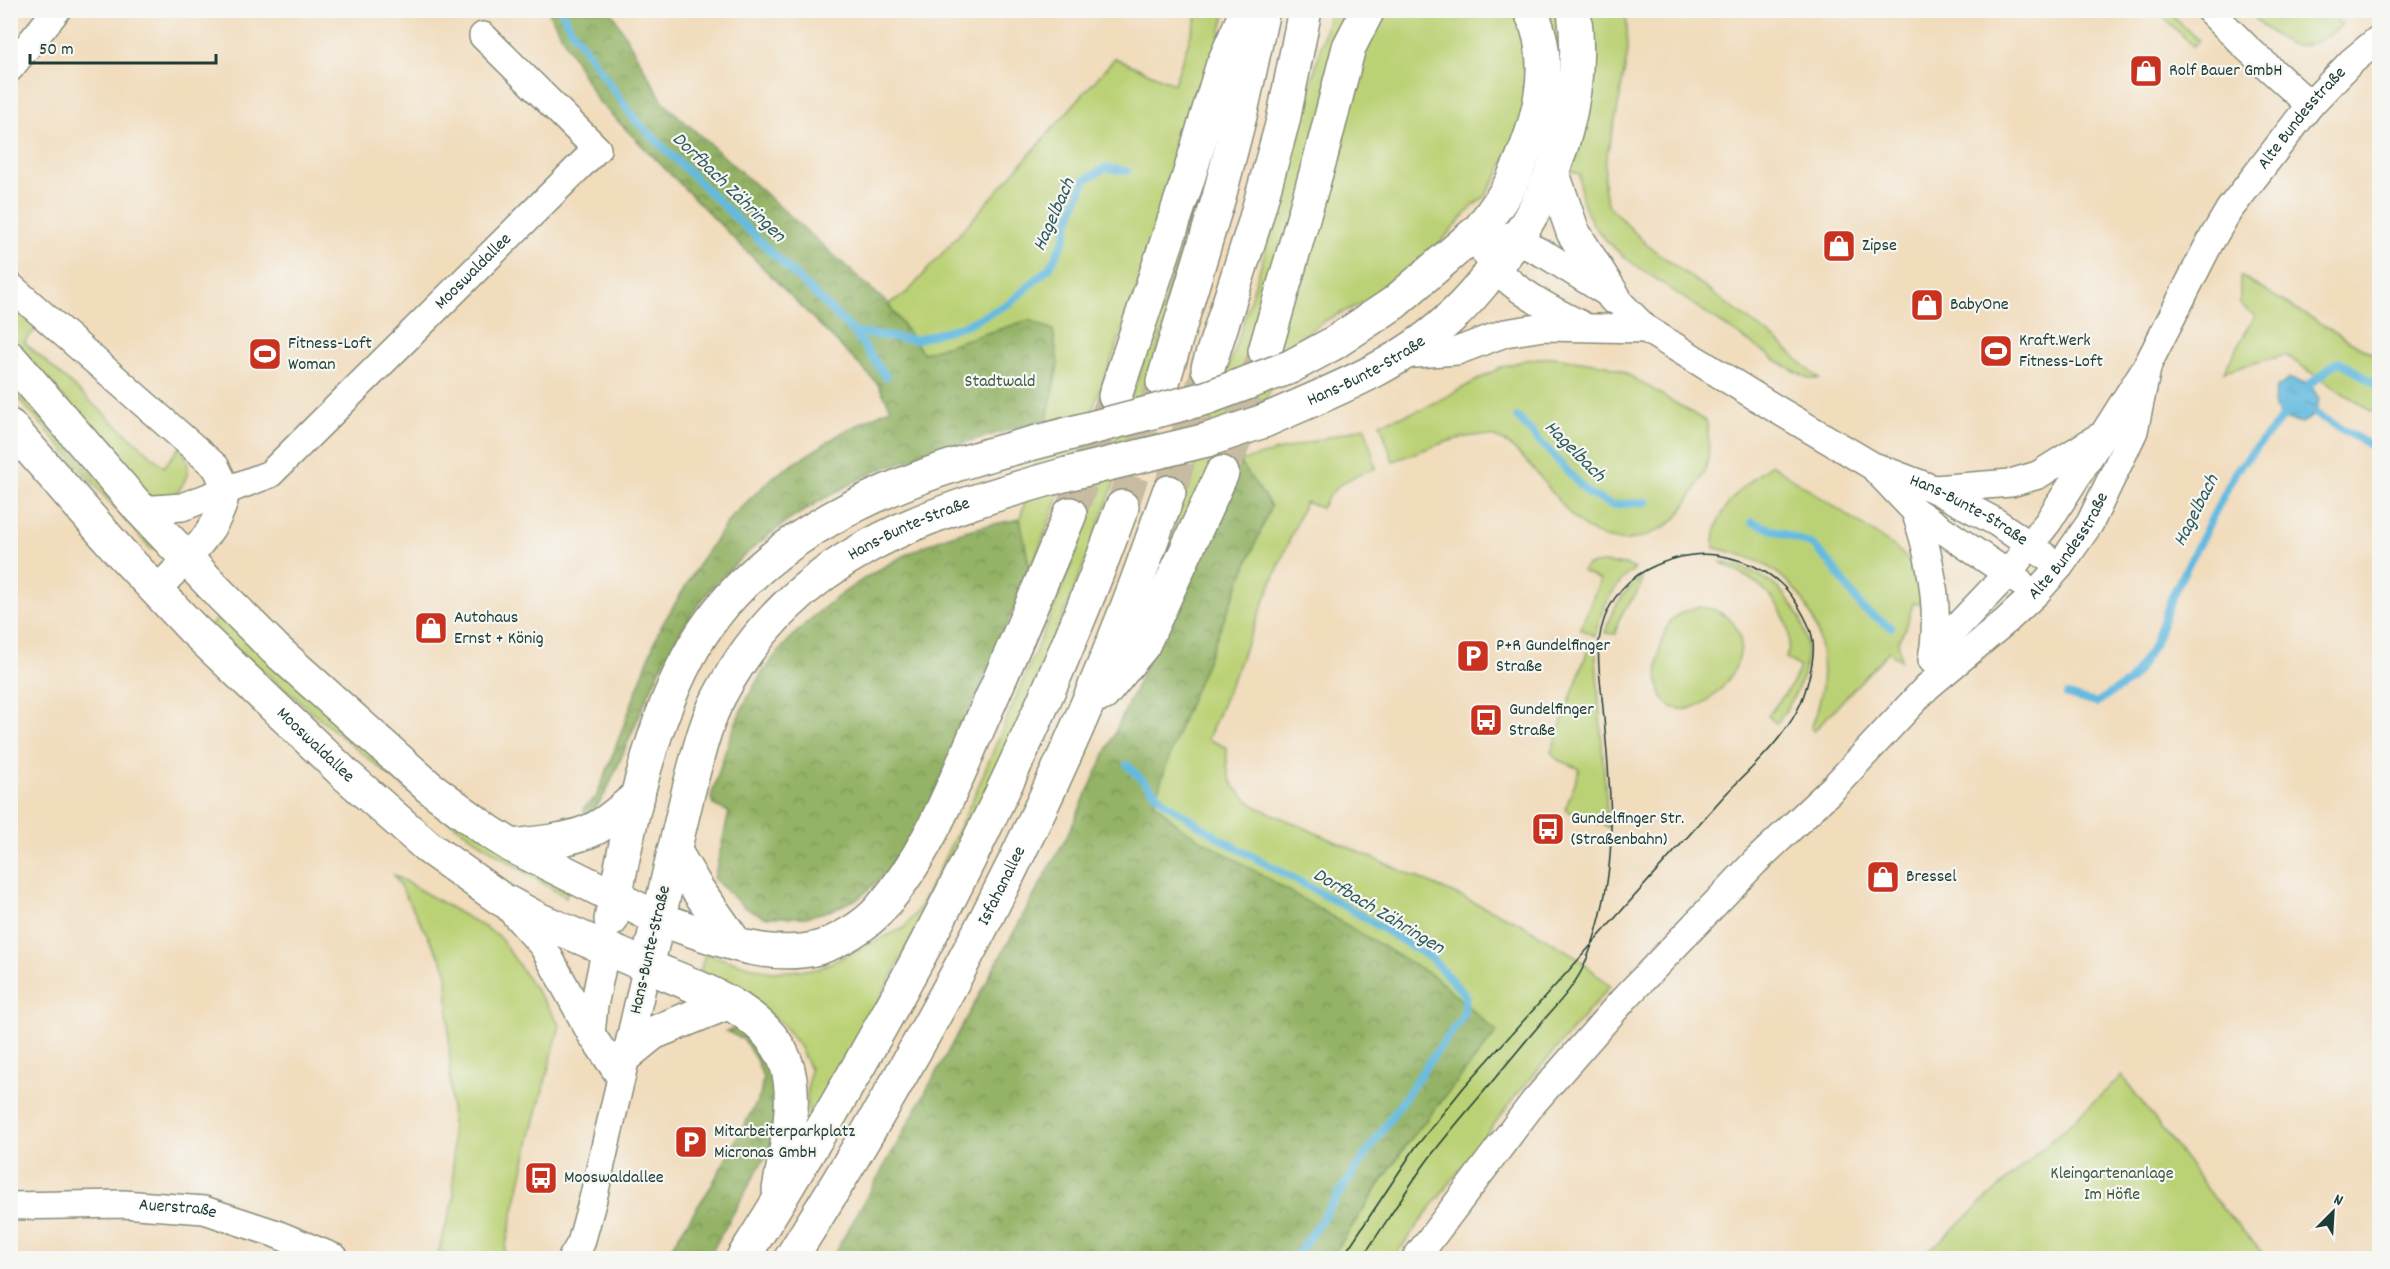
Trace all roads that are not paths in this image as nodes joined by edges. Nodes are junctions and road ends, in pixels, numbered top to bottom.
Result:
1 (57, 10) edge
2 (1247, 10) edge
3 (1263, 10) edge
4 (1305, 10) edge
5 (1368, 10) edge
6 (1530, 10) edge
7 (1574, 10) edge
8 (2209, 10) edge
9 (483, 36) dead end
10 (2379, 38) edge
11 (10, 68) edge
12 (2310, 105) junction
13 (1553, 174) junction
14 (1477, 232) junction
15 (1516, 240) junction
16 (1495, 267) junction
17 (10, 286) edge
18 (1614, 297) junction
19 (1589, 329) junction
20 (1646, 329) junction
21 (1265, 351) tunnel mouth
22 (1402, 355) junction
23 (10, 358) edge
24 (2148, 364) junction
25 (1208, 368) tunnel mouth
26 (1163, 382) tunnel mouth
27 (1115, 396) tunnel mouth
28 (10, 426) edge
29 (2108, 430) junction
30 (1871, 465) junction
31 (1222, 472) tunnel mouth
32 (1934, 489) junction
33 (226, 492) junction
34 (1169, 492) tunnel mouth
35 (1122, 507) tunnel mouth
36 (141, 510) junction
37 (1915, 511) junction
38 (1070, 514) tunnel mouth
39 (2031, 546) junction
40 (187, 560) junction
41 (2060, 566) junction
42 (2007, 574) junction
43 (156, 590) junction
44 (2036, 593) junction
45 (1933, 652) junction
46 (1927, 687) junction
47 (1079, 723) junction
48 (638, 796) junction
49 (512, 846) junction
50 (675, 850) junction
51 (615, 898) junction
52 (501, 899) junction
53 (659, 919) junction
54 (736, 944) junction
55 (606, 947) junction
56 (647, 966) junction
57 (727, 1003) junction
58 (591, 1034) junction
59 (624, 1066) junction
60 (777, 1204) junction
61 (10, 1206) edge
62 (335, 1258) edge
63 (572, 1258) edge
64 (743, 1258) edge
65 (791, 1258) edge
66 (1416, 1258) edge

1 - 11 street
2 - 27 main road
3 - 26 main road
4 - 25 main road
5 - 21 main road
6 - 14 main road
7 - 13 main road
8 - 12 street
9 - 33 street, Mooswaldallee
10 - 12 street, Alte Bundesstraße
12 - 24 street, Alte Bundesstraße
13 - 15 main road
13 - 18 main road
14 - 15 street, Hans-Bunte-Straße
14 - 16 street
14 - 48 main road, Hans-Bunte-Straße, bridge
15 - 16 main road, Hans-Bunte-Straße
15 - 18 street, Hans-Bunte-Straße
16 - 19 street
16 - 22 main road, Hans-Bunte-Straße
17 - 33 street
18 - 20 street, Hans-Bunte-Straße
19 - 20 street
19 - 22 street
20 - 30 street, Hans-Bunte-Straße
22 - 50 main road, Hans-Bunte-Straße, bridge
23 - 36 main road
24 - 29 street, Alte Bundesstraße
24 - 41 street, Alte Bundesstraße
28 - 43 main road, Mooswaldallee
29 - 32 street
29 - 39 street, Alte Bundesstraße
30 - 32 street, Hans-Bunte-Straße
30 - 37 street, Hans-Bunte-Straße
31 - 47 main road
32 - 39 street, Hans-Bunte-Straße
33 - 36 street, Mooswaldallee
33 - 40 street
34 - 47 main road, Isfahanallee
35 - 60 main road
36 - 40 main road
37 - 42 street, Hans-Bunte-Straße
37 - 45 street
38 - 54 main road
39 - 41 street, Hans-Bunte-Straße
39 - 42 street, Alte Bundesstraße
40 - 43 street
40 - 49 main road
41 - 44 street, Alte Bundesstraße
42 - 44 street, Hans-Bunte-Straße
42 - 45 street, Alte Bundesstraße
43 - 52 main road, Mooswaldallee
44 - 46 street, Alte Bundesstraße
45 - 46 street
46 - 66 street, Alte Bundesstraße
47 - 65 main road, Isfahanallee
48 - 49 main road
48 - 51 main road, Hans-Bunte-Straße
49 - 51 main road
50 - 53 main road, Hans-Bunte-Straße
50 - 54 main road
51 - 53 main road
51 - 55 main road, Hans-Bunte-Straße
52 - 55 main road, Mooswaldallee
52 - 58 street
53 - 54 main road
53 - 56 main road, Hans-Bunte-Straße
55 - 56 main road, Mooswaldallee
55 - 58 street, Hans-Bunte-Straße
56 - 57 main road, Mooswaldallee
56 - 59 street, Hans-Bunte-Straße
57 - 59 main road
57 - 60 main road, Mooswaldallee
58 - 59 street
59 - 63 street, Hans-Bunte-Straße
60 - 64 main road
61 - 62 street, Auerstraße

